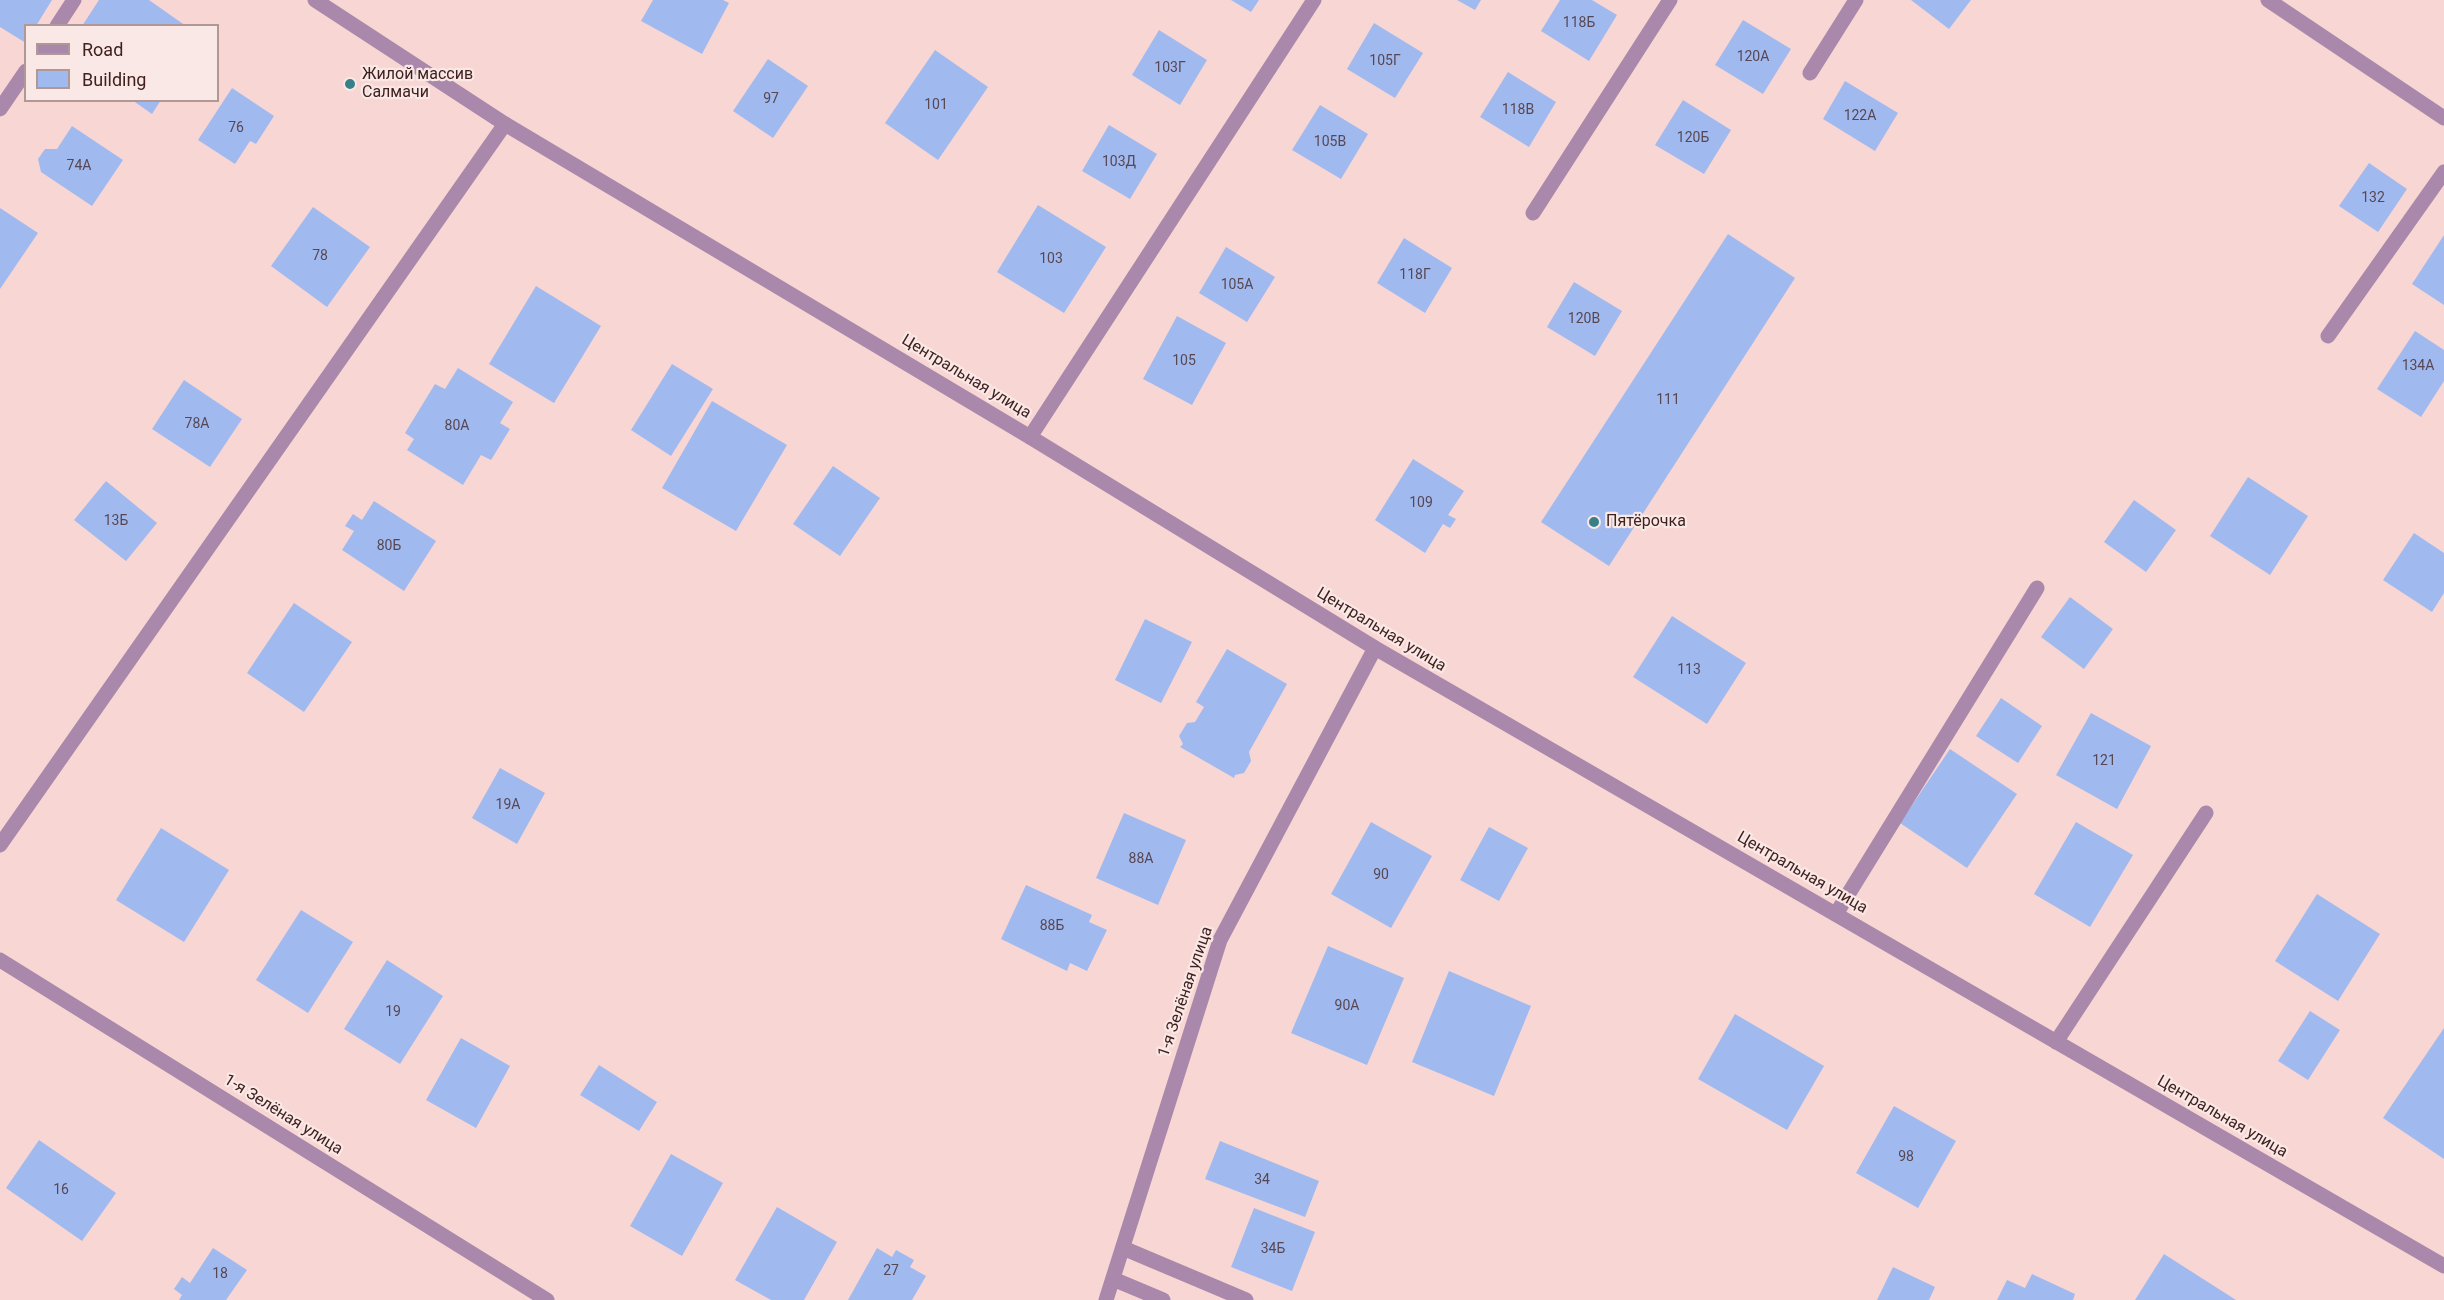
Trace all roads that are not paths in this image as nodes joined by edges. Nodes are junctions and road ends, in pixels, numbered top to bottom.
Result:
1 (74, 0) edge
2 (315, 0) edge
3 (1314, 0) edge
4 (1670, 0) edge
5 (1856, 0) edge
6 (2268, 0) edge
7 (58, 24) edge
8 (1810, 74) dead end
9 (24, 75) edge
10 (0, 109) edge
11 (2444, 118) edge
12 (505, 124) junction
13 (2444, 172) edge
14 (1533, 213) dead end
15 (2328, 336) dead end
16 (1030, 436) junction
17 (2037, 588) dead end
18 (1375, 648) junction
19 (2206, 813) dead end
20 (0, 845) edge
21 (1836, 914) junction
22 (0, 960) edge
23 (2056, 1042) junction
24 (1123, 1248) junction
25 (2444, 1266) edge
26 (1113, 1279) junction
27 (547, 1300) edge
28 (1106, 1300) edge
29 (1163, 1300) edge
30 (1246, 1300) edge

1 - 7 street
2 - 12 street, Центральная улица
3 - 16 street
4 - 14 street
5 - 8 street
6 - 11 street
9 - 10 street
12 - 16 street, Центральная улица
12 - 20 street
13 - 15 street
16 - 18 street, Центральная улица
17 - 21 street
18 - 21 street, Центральная улица
18 - 24 street, 1-я Зелёная улица
19 - 23 street
21 - 23 street, Центральная улица
22 - 27 street, 1-я Зелёная улица
23 - 25 street, Центральная улица
24 - 26 street, 1-я Зелёная улица
24 - 30 street
26 - 28 street, 1-я Зелёная улица
26 - 29 street

